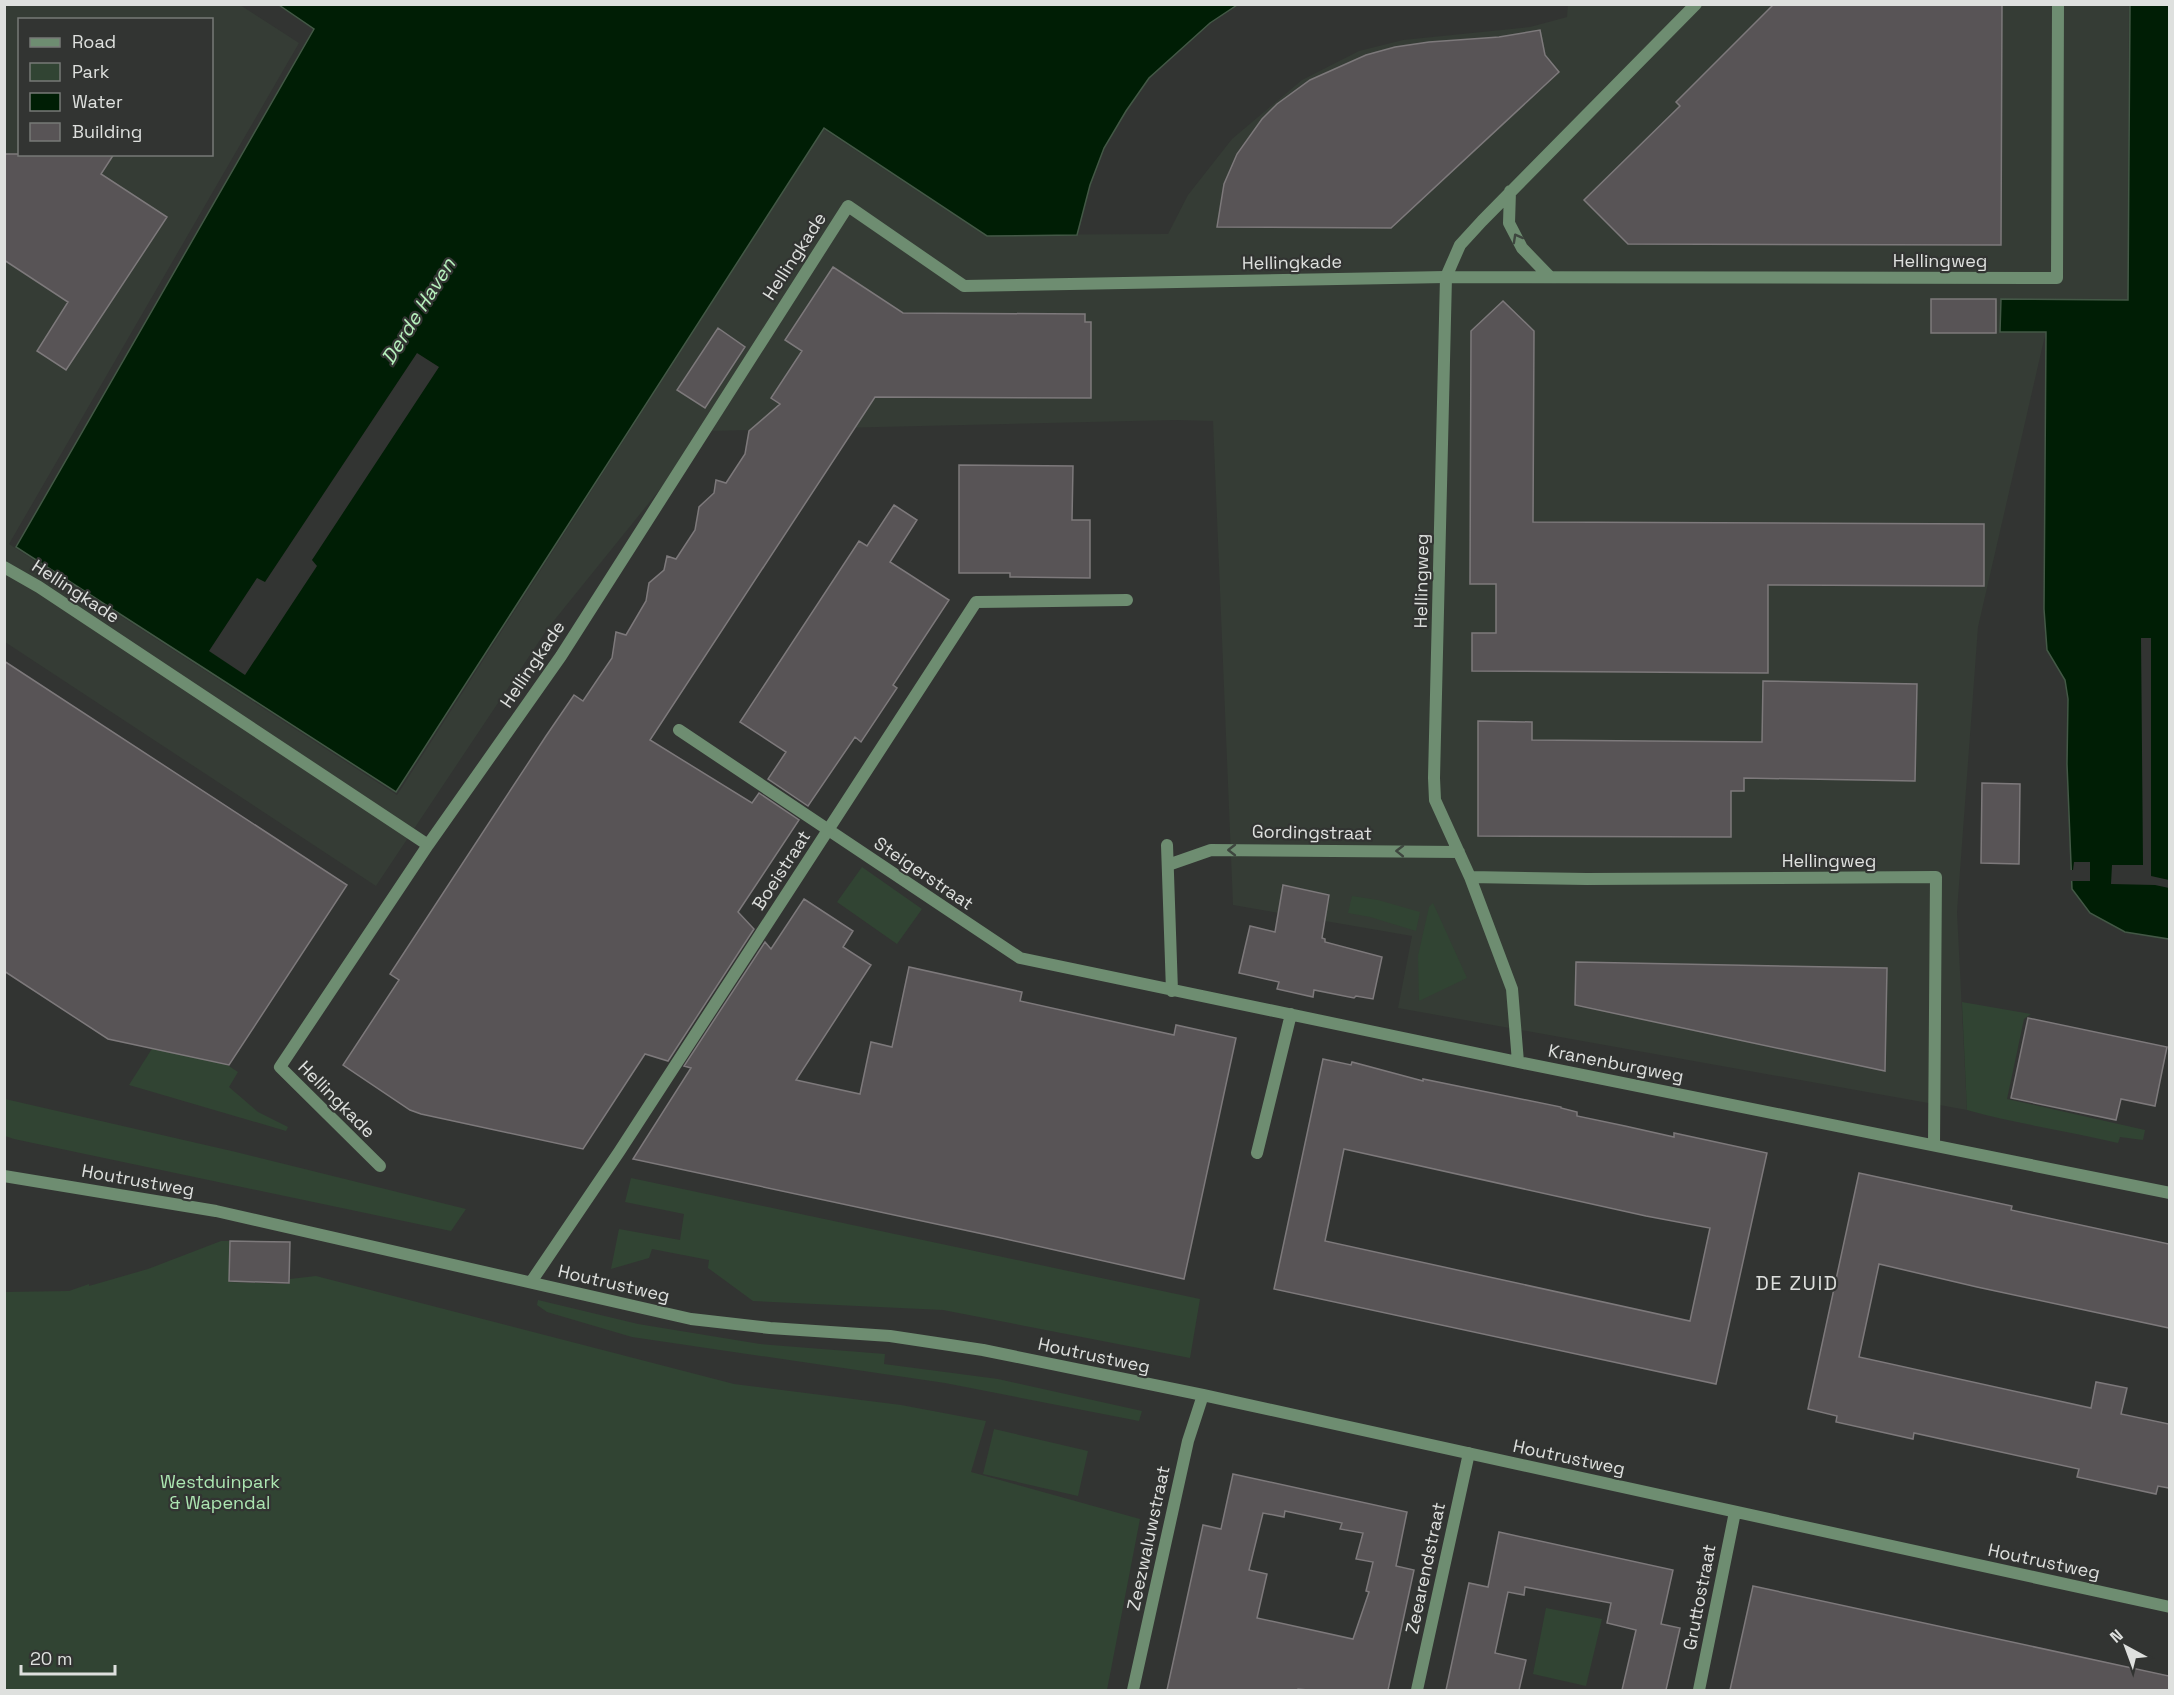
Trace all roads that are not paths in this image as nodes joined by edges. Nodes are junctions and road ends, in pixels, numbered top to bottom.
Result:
1 (1696, 4) edge
2 (2058, 4) edge
3 (1510, 191) junction
4 (1549, 276) junction
5 (1446, 277) junction
6 (4, 567) edge
7 (1127, 600) dead end
8 (679, 730) dead end
9 (828, 831) junction
10 (428, 845) junction
11 (1167, 845) dead end
12 (1459, 852) junction
13 (1168, 865) junction
14 (1470, 877) junction
15 (1172, 991) junction
16 (1291, 1014) junction
17 (1518, 1062) junction
18 (1934, 1145) junction
19 (1257, 1153) dead end
20 (380, 1166) dead end
21 (4, 1176) edge
22 (2169, 1193) edge
23 (531, 1282) junction
24 (1203, 1395) junction
25 (1469, 1453) junction
26 (1735, 1512) junction
27 (2169, 1607) edge
28 (1133, 1690) edge
29 (1417, 1690) edge
30 (1699, 1690) edge

1 - 3 street, Hellingweg
2 - 4 street, Hellingweg
4 -> 3 street
3 - 5 street, Hellingweg
4 - 5 street, Hellingweg
5 - 10 street, Hellingkade
5 - 12 street, Hellingweg
6 - 10 street, Hellingkade
7 - 9 street, Boeistraat
8 - 9 street, Steigerstraat
9 - 15 street, Steigerstraat
9 - 23 street, Boeistraat
10 - 20 street, Hellingkade
11 - 13 street
12 -> 13 street, Gordingstraat
12 - 14 street, Hellingweg
13 - 15 street
14 - 17 street, Hellingweg
14 - 18 street, Hellingweg
15 - 16 street, Kranenburgweg
16 - 17 street, Kranenburgweg
16 - 19 street
17 - 18 street, Kranenburgweg
18 - 22 street, Kranenburgweg
21 - 23 street, Houtrustweg
23 - 24 street, Houtrustweg
24 - 25 street, Houtrustweg
24 - 28 street, Zeezwaluwstraat
25 - 26 street, Houtrustweg
25 - 29 street, Zeearendstraat
26 - 27 street, Houtrustweg
26 - 30 street, Gruttostraat

